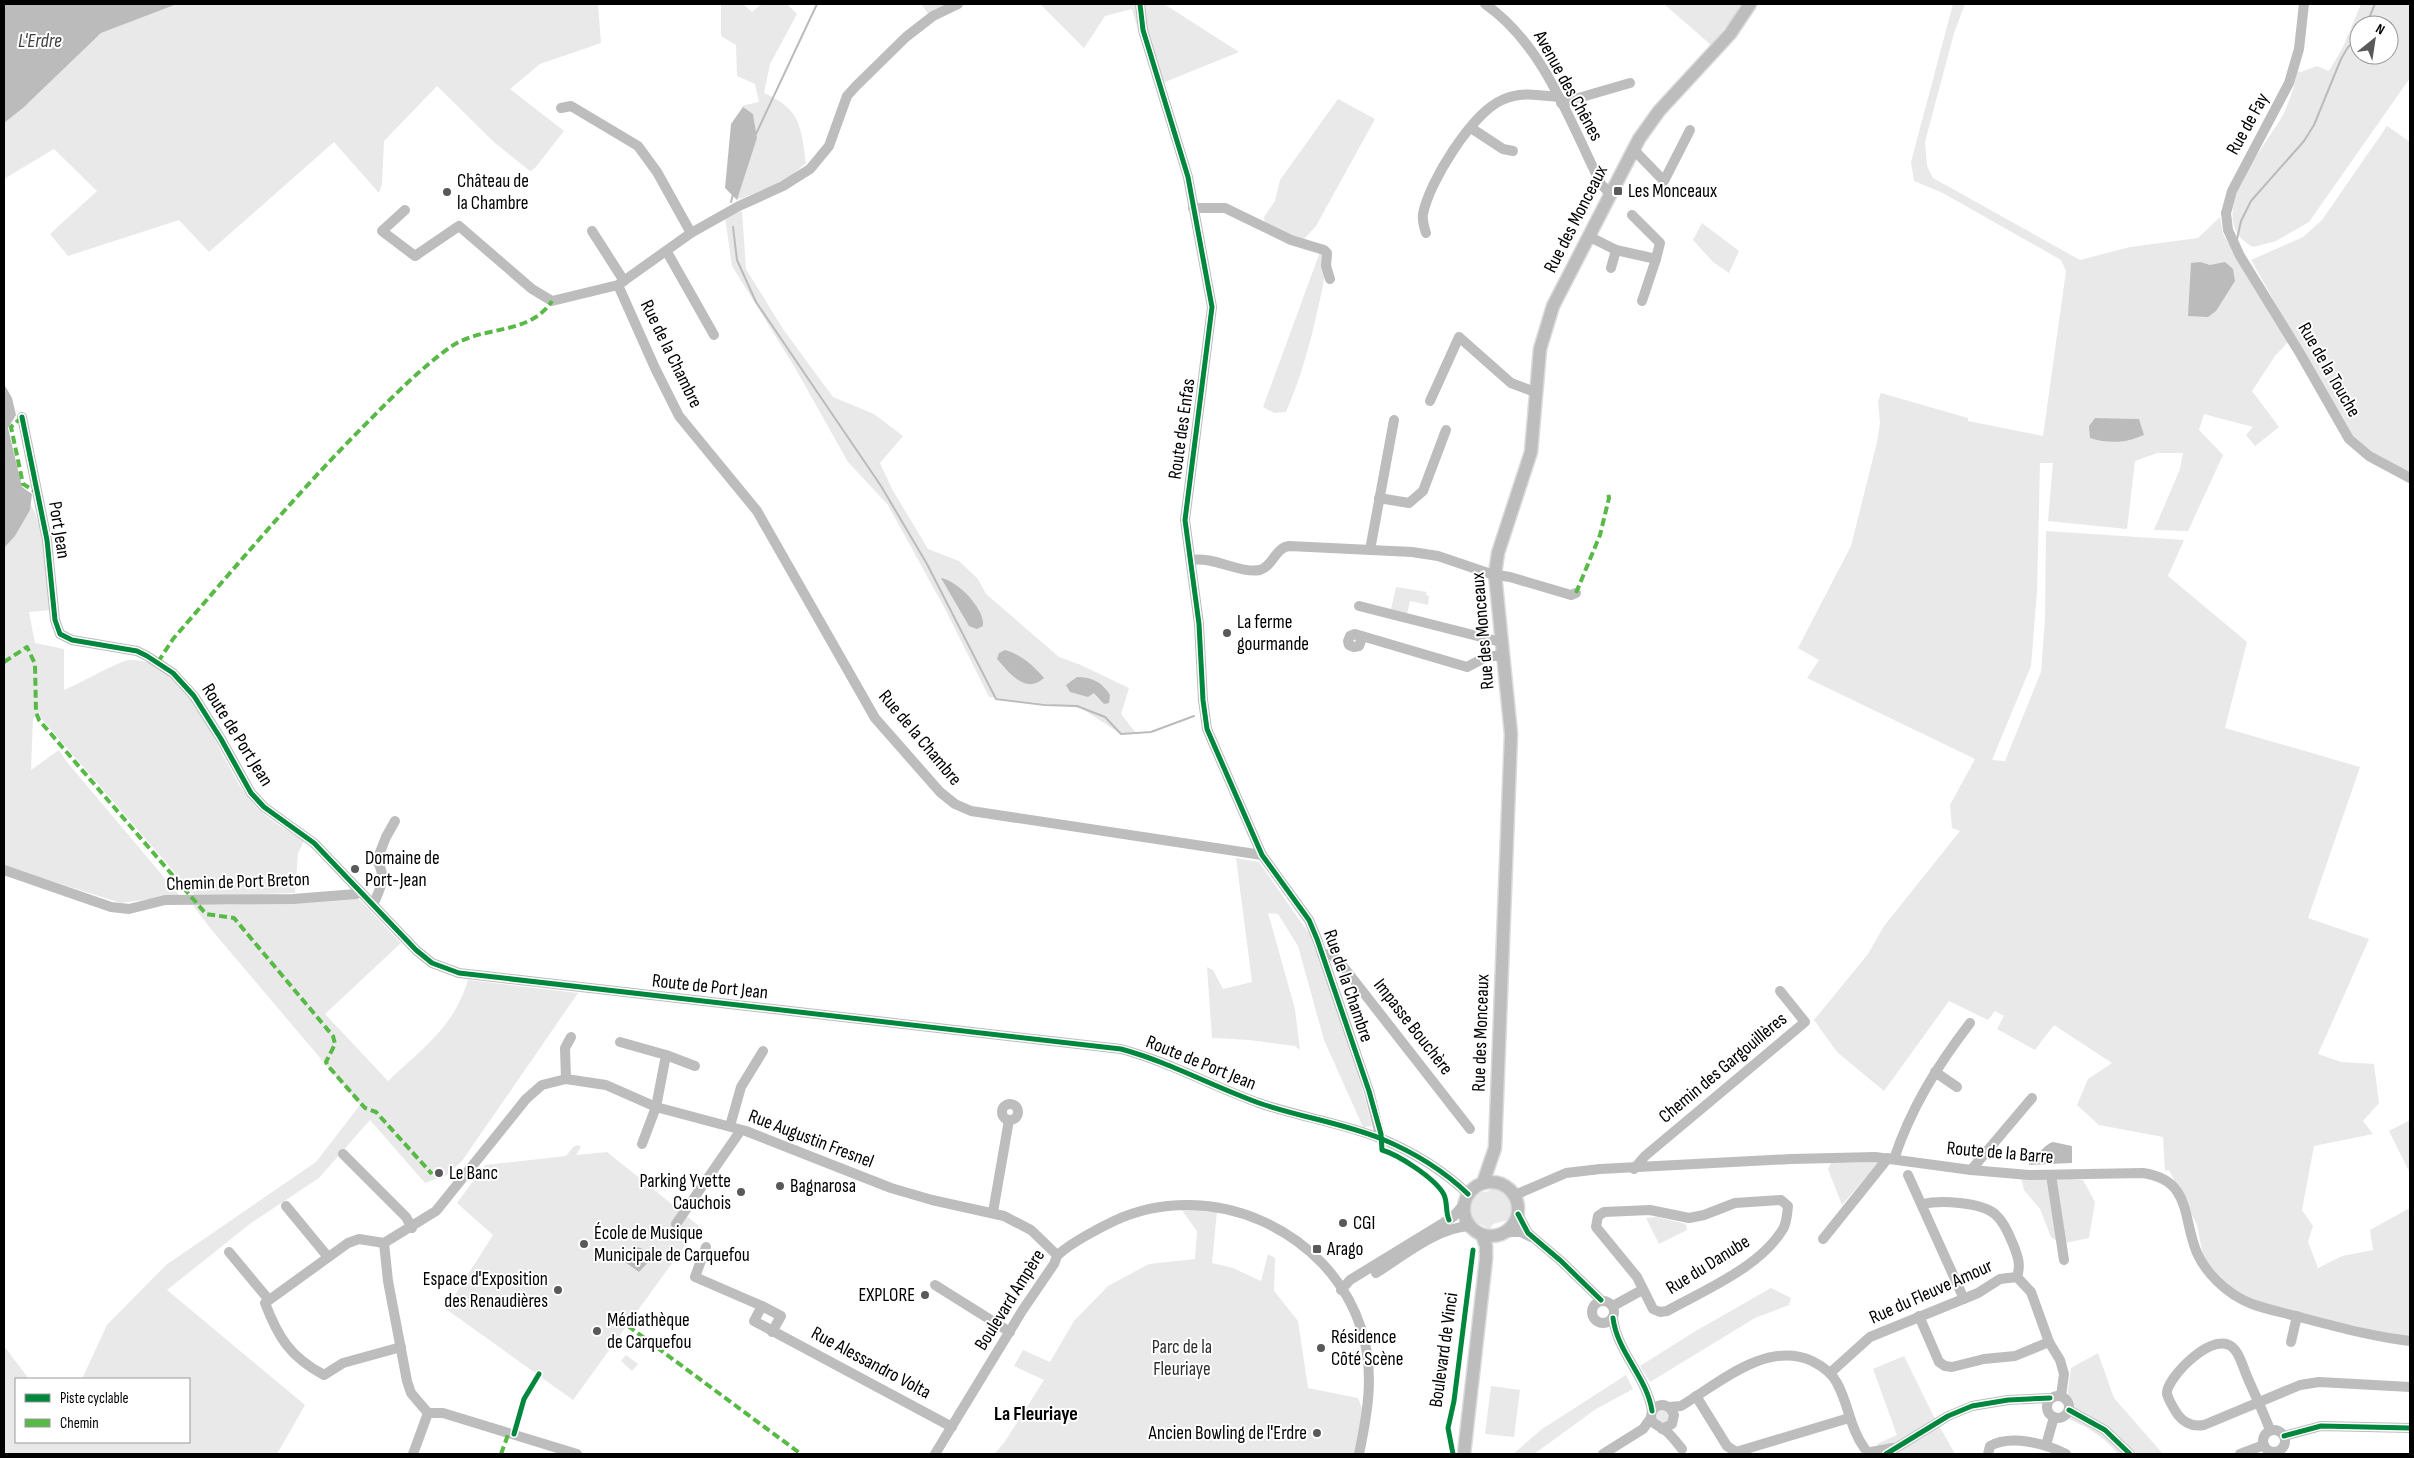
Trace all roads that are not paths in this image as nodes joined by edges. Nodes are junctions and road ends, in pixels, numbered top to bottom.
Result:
1 (958, 4) edge
2 (1140, 4) edge
3 (1485, 4) edge
4 (1750, 4) edge
5 (2304, 4) edge
6 (1630, 83) dead end
7 (1560, 100) junction
8 (561, 108) dead end
9 (1471, 128) junction
10 (1690, 130) dead end
11 (1636, 144) junction
12 (1512, 150) dead end
13 (1610, 194) junction
14 (1193, 208) junction
15 (405, 210) dead end
16 (1632, 215) dead end
17 (592, 230) dead end
18 (691, 233) junction
19 (1426, 233) dead end
20 (1588, 236) junction
21 (1616, 250) junction
22 (666, 252) junction
23 (2240, 256) joint
24 (1656, 259) junction
25 (1611, 268) dead end
26 (1330, 279) dead end
27 (621, 283) junction
28 (1642, 301) dead end
29 (714, 335) dead end
30 (1535, 392) junction
31 (1430, 400) dead end
32 (22, 417) dead end
33 (1394, 420) dead end
34 (1446, 430) dead end
35 (2410, 478) edge
36 (1380, 498) junction
37 (1370, 550) junction
38 (1191, 560) junction
39 (1494, 574) junction
40 (1576, 593) dead end
41 (1359, 606) dead end
42 (1359, 636) dead end
43 (72, 640) joint
44 (1502, 649) junction
45 (395, 821) dead end
46 (1262, 855) junction
47 (4, 870) edge
48 (360, 891) junction
49 (373, 905) junction
50 (1322, 954) junction
51 (1780, 991) dead end
52 (1970, 1023) dead end
53 (571, 1037) dead end
54 (620, 1042) dead end
55 (764, 1051) dead end
56 (666, 1055) junction
57 (696, 1066) dead end
58 (1935, 1072) junction
59 (566, 1079) junction
60 (1957, 1087) dead end
61 (2032, 1098) dead end
62 (656, 1107) junction
63 (1009, 1120) dead end
64 (730, 1126) junction
65 (1470, 1129) dead end
66 (741, 1130) junction
67 (1381, 1139) junction
68 (642, 1144) dead end
69 (1495, 1148) junction
70 (343, 1154) dead end
71 (1891, 1158) junction
72 (1634, 1169) junction
73 (1970, 1170) junction
74 (1908, 1175) dead end
75 (2051, 1175) junction
76 (1483, 1183) junction
77 (1505, 1186) junction
78 (1515, 1196) junction
79 (1466, 1199) junction
80 (1923, 1204) junction
81 (286, 1206) dead end
82 (993, 1212) junction
83 (1518, 1214) junction
84 (676, 1224) dead end
85 (1470, 1226) junction
86 (412, 1228) junction
87 (1482, 1234) junction
88 (1501, 1234) junction
89 (1534, 1239) junction
90 (1824, 1239) dead end
91 (384, 1243) junction
92 (706, 1247) dead end
93 (229, 1252) dead end
94 (1057, 1255) junction
95 (328, 1257) junction
96 (1486, 1258) junction
97 (2064, 1260) dead end
98 (2017, 1278) junction
99 (935, 1285) dead end
100 (1342, 1290) junction
101 (1642, 1290) junction
102 (1964, 1299) junction
103 (269, 1300) junction
104 (1597, 1304) junction
105 (762, 1306) junction
106 (1613, 1306) junction
107 (1919, 1316) junction
108 (2297, 1316) junction
109 (1613, 1318) junction
110 (1603, 1324) junction
111 (772, 1332) junction
112 (1010, 1332) junction
113 (1618, 1338) junction
114 (2049, 1342) junction
115 (2290, 1342) dead end
116 (2410, 1342) edge
117 (401, 1347) junction
118 (1830, 1373) junction
119 (2410, 1387) edge
120 (1696, 1396) junction
121 (2061, 1396) junction
122 (2258, 1402) junction
123 (2048, 1403) junction
124 (2069, 1410) junction
125 (428, 1412) junction
126 (1662, 1417) junction
127 (2054, 1417) junction
128 (1849, 1418) junction
129 (952, 1427) junction
130 (2410, 1428) edge
131 (2270, 1430) junction
132 (2284, 1436) junction
133 (2046, 1445) junction
134 (2264, 1445) junction
135 (1890, 1451) edge
136 (1684, 1452) edge
137 (1864, 1452) edge
138 (2279, 1453) edge
139 (413, 1454) edge
140 (577, 1454) edge
141 (935, 1454) edge
142 (1359, 1454) edge
143 (1464, 1454) edge
144 (1603, 1454) edge
145 (1988, 1454) edge
146 (2066, 1454) edge
147 (2130, 1454) edge
148 (2240, 1454) edge

1 - 18 street, Rue de la Chambre
2 - 14 street, Route des Enfas
3 - 7 street, Avenue des Chênes
4 - 11 main road, Rue des Monceaux
5 - 23 street, Rue de Fay
6 - 7 street
7 - 9 street
7 - 13 street, Avenue des Chênes
8 - 18 street
9 - 12 street
9 - 19 street
10 - 11 street
11 - 13 main road, Rue des Monceaux
13 - 20 main road, Rue des Monceaux
14 - 26 street
14 - 38 street, Route des Enfas
15 - 27 street
16 - 24 street
17 - 27 street
18 - 22 street, Rue de la Chambre
20 - 21 street
20 - 30 main road, Rue des Monceaux
21 - 24 street
21 - 25 street
22 - 27 street, Rue de la Chambre
22 - 29 street
23 - 35 street, Rue de la Touche
24 - 28 street
27 - 46 street, Rue de la Chambre
30 - 31 street
30 - 39 main road, Rue des Monceaux
32 - 43 street, Port Jean
33 - 36 street
34 - 36 street
36 - 37 street
37 - 38 street
37 - 39 street
38 - 46 street, Route des Enfas
39 - 40 street
39 - 44 main road, Rue des Monceaux
41 - 44 street
42 - 44 street
43 - 48 street, Route de Port Jean
44 - 69 main road, Rue des Monceaux
45 - 49 street
46 - 50 street, Rue de la Chambre
47 - 48 street, Chemin de Port Breton
48 - 49 street, Route de Port Jean
49 - 67 street, Route de Port Jean
50 - 65 street, Impasse Bouchère
50 - 67 street, Rue de la Chambre
51 - 72 street, Chemin des Gargouillères
52 - 58 street
53 - 59 street
54 - 56 street
55 - 64 street
56 - 57 street
56 - 62 street
58 - 60 street
58 - 71 street
59 - 62 street, Rue Augustin Fresnel
59 - 86 street, Rue Augustin Fresnel
61 - 73 street
62 - 64 street, Rue Augustin Fresnel
62 - 68 street
63 - 82 street
64 - 66 street, Rue Augustin Fresnel
66 - 82 street, Rue Augustin Fresnel
66 - 84 street
67 - 79 street, Route de Port Jean
69 - 76 main road, Rue des Monceaux
69 - 77 main road, Rue des Monceaux
70 - 86 street
71 - 72 street, Route de la Barre
71 - 73 street, Route de la Barre
71 - 90 street
72 - 78 street, Route de la Barre
73 - 75 street, Route de la Barre
74 - 80 street
75 - 97 street
75 - 108 street, Route de la Barre
76 - 77 main road
76 - 79 main road
77 - 78 main road
78 - 83 main road
79 - 85 main road
79 - 100 street
80 - 98 street
80 - 102 street
81 - 95 street
82 - 94 street, Rue Augustin Fresnel
83 - 88 main road
83 - 89 street
85 - 87 main road
85 - 100 street
86 - 91 street
87 - 88 main road
87 - 96 main road, Boulevard de Vinci
88 - 89 street
88 - 96 main road, Boulevard de Vinci
89 - 104 street
91 - 95 street
91 - 117 street
92 - 105 street
93 - 103 street
94 - 100 street, Boulevard Ampère
94 - 112 street, Boulevard Ampère
95 - 103 street
96 - 143 main road, Boulevard de Vinci
98 - 102 street, Rue du Fleuve Amour
98 - 114 street, Rue du Fleuve Amour
99 - 112 street
100 - 142 street, Boulevard Ampère
101 - 101 street, Rue du Danube
101 - 106 street, Rue du Danube
102 - 107 street, Rue du Fleuve Amour
103 - 117 street
104 - 106 street
104 - 110 street
105 - 111 street, Rue Alessandro Volta
105 - 111 street
106 - 109 street
107 - 114 street
107 - 118 street, Rue du Fleuve Amour
108 - 115 street
108 - 116 street, Route de la Barre
109 - 110 street
109 - 113 street
110 - 113 street
111 - 129 street, Rue Alessandro Volta
112 - 129 street, Boulevard Ampère
113 - 126 street
114 - 121 street, Rue du Fleuve Amour
117 - 125 street
118 - 120 street
118 - 128 street
119 - 122 street
120 - 126 street
120 - 128 street
121 - 123 street
121 - 124 street
122 - 122 street
122 - 131 street
123 - 127 street
123 - 135 street
124 - 127 street
124 - 147 street
125 - 139 street
125 - 140 street
126 - 136 street
126 - 144 street
127 - 133 street
128 - 137 street
129 - 141 street, Boulevard Ampère
130 - 132 street
131 - 132 street
131 - 134 street
132 - 138 street
133 - 145 street
133 - 146 street
134 - 138 street
134 - 148 street
135 - 137 street

